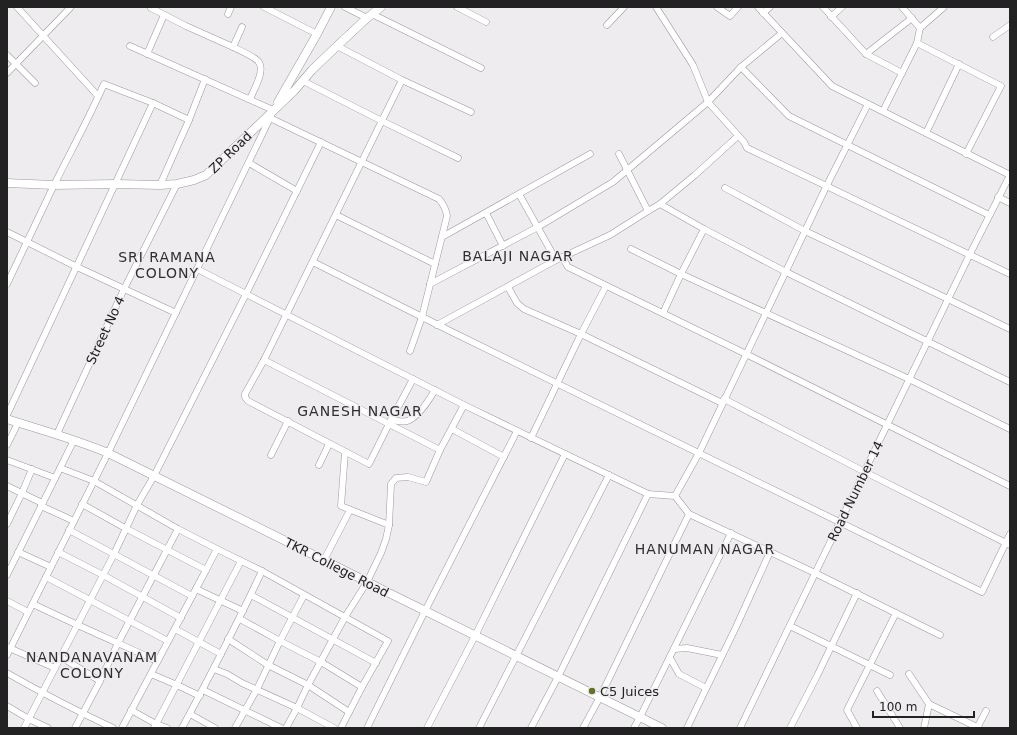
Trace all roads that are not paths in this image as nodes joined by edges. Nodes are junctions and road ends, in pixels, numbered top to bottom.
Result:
1 (231, 7) edge
2 (264, 7) edge
3 (331, 7) edge
4 (345, 7) edge
5 (381, 7) edge
6 (457, 7) edge
7 (624, 7) edge
8 (656, 7) edge
9 (717, 7) edge
10 (738, 7) edge
11 (758, 7) edge
12 (770, 7) edge
13 (823, 7) edge
14 (842, 7) edge
15 (902, 7) edge
16 (944, 7) edge
17 (18, 8) edge
18 (70, 8) edge
19 (151, 8) edge
20 (763, 13) junction
21 (228, 14) dead end
22 (164, 15) junction
23 (369, 16) junction
24 (831, 17) junction
25 (912, 18) junction
26 (486, 22) dead end
27 (608, 25) dead end
28 (1010, 25) edge
29 (242, 27) dead end
30 (920, 28) junction
31 (782, 33) junction
32 (317, 34) junction
33 (43, 35) junction
34 (993, 37) dead end
35 (918, 43) junction
36 (130, 46) dead end
37 (337, 46) junction
38 (233, 47) junction
39 (147, 54) junction
40 (866, 54) junction
41 (7, 55) edge
42 (16, 64) junction
43 (959, 64) junction
44 (741, 67) junction
45 (481, 68) dead end
46 (7, 73) edge
47 (902, 73) junction
48 (205, 79) junction
49 (402, 80) junction
50 (303, 81) junction
51 (36, 83) dead end
52 (98, 96) junction
53 (250, 99) junction
54 (708, 102) junction
55 (153, 103) junction
56 (868, 104) junction
57 (273, 110) junction
58 (883, 111) junction
59 (471, 112) dead end
60 (270, 118) junction
61 (189, 120) junction
62 (382, 121) junction
63 (926, 133) junction
64 (738, 136) junction
65 (321, 142) junction
66 (847, 144) junction
67 (590, 154) dead end
68 (619, 154) dead end
69 (966, 154) junction
70 (458, 158) dead end
71 (362, 162) junction
72 (248, 163) junction
73 (628, 170) junction
74 (1010, 175) edge
75 (7, 183) edge
76 (116, 184) junction
77 (177, 184) junction
78 (54, 185) junction
79 (160, 185) junction
80 (826, 187) junction
81 (725, 188) dead end
82 (297, 191) junction
83 (519, 194) junction
84 (998, 197) junction
85 (1010, 203) edge
86 (660, 204) junction
87 (648, 211) junction
88 (486, 212) junction
89 (336, 215) junction
90 (989, 215) junction
91 (538, 228) junction
92 (704, 229) junction
93 (7, 232) edge
94 (805, 232) junction
95 (442, 237) junction
96 (28, 242) junction
97 (503, 246) junction
98 (632, 249) dead end
99 (970, 254) junction
100 (559, 259) junction
101 (313, 262) junction
102 (435, 264) junction
103 (77, 267) junction
104 (197, 269) junction
105 (786, 272) junction
106 (682, 274) junction
107 (1010, 274) edge
108 (7, 284) edge
109 (430, 284) junction
110 (508, 286) junction
111 (606, 286) junction
112 (124, 289) junction
113 (246, 294) junction
114 (948, 299) junction
115 (176, 312) junction
116 (663, 313) junction
117 (766, 313) junction
118 (286, 314) junction
119 (422, 317) junction
120 (437, 325) junction
121 (1010, 329) edge
122 (581, 334) junction
123 (928, 341) junction
124 (410, 351) dead end
125 (746, 354) junction
126 (264, 360) junction
127 (413, 379) junction
128 (909, 379) junction
129 (1010, 382) edge
130 (557, 384) junction
131 (435, 390) junction
132 (723, 401) junction
133 (464, 405) junction
134 (7, 415) edge
135 (7, 420) edge
136 (288, 421) junction
137 (390, 422) junction
138 (18, 423) junction
139 (887, 426) junction
140 (452, 429) junction
141 (1010, 429) edge
142 (518, 431) junction
143 (57, 434) junction
144 (531, 438) junction
145 (74, 440) junction
146 (330, 444) junction
147 (7, 445) edge
148 (440, 450) junction
149 (345, 452) junction
150 (108, 453) junction
151 (699, 453) junction
152 (565, 454) junction
153 (271, 455) dead end
154 (504, 457) junction
155 (7, 460) edge
156 (319, 465) dead end
157 (60, 468) junction
158 (32, 469) junction
159 (864, 472) junction
160 (609, 475) junction
161 (154, 476) junction
162 (55, 478) junction
163 (94, 481) junction
164 (7, 486) edge
165 (1010, 486) edge
166 (22, 493) junction
167 (648, 494) junction
168 (675, 496) junction
169 (42, 504) junction
170 (82, 504) junction
171 (137, 505) junction
172 (350, 510) junction
173 (689, 514) junction
174 (74, 521) junction
175 (840, 522) junction
176 (7, 523) edge
177 (389, 525) junction
178 (125, 528) junction
179 (178, 529) junction
180 (69, 530) junction
181 (731, 534) junction
182 (1010, 534) edge
183 (1008, 544) edge
184 (217, 549) junction
185 (166, 550) junction
186 (18, 552) junction
187 (58, 552) junction
188 (770, 552) junction
189 (114, 554) junction
190 (324, 560) junction
191 (241, 561) junction
192 (51, 567) junction
193 (206, 570) junction
194 (262, 571) junction
195 (815, 573) junction
196 (154, 574) junction
197 (7, 575) edge
198 (103, 575) junction
199 (46, 577) junction
200 (367, 582) junction
201 (196, 589) junction
202 (857, 593) junction
203 (304, 595) junction
204 (142, 596) junction
205 (192, 596) junction
206 (251, 596) junction
207 (90, 600) junction
208 (7, 601) edge
209 (220, 601) junction
210 (32, 604) junction
211 (243, 611) junction
212 (424, 611) junction
213 (28, 612) junction
214 (896, 613) junction
215 (292, 617) junction
216 (345, 617) junction
217 (181, 618) junction
218 (240, 619) junction
219 (130, 621) junction
220 (77, 625) junction
221 (790, 626) junction
222 (175, 629) junction
223 (475, 636) junction
224 (940, 636) dead end
225 (228, 639) junction
226 (333, 640) junction
227 (168, 641) junction
228 (280, 641) junction
229 (199, 642) junction
230 (118, 643) junction
231 (831, 646) junction
232 (9, 647) edge
233 (674, 649) junction
234 (221, 654) junction
235 (7, 655) edge
236 (722, 655) junction
237 (516, 656) junction
238 (61, 657) junction
239 (670, 658) junction
240 (157, 661) junction
241 (321, 662) junction
242 (376, 663) junction
243 (268, 665) junction
244 (870, 666) junction
245 (55, 668) junction
246 (214, 669) junction
247 (7, 673) edge
248 (151, 674) junction
249 (909, 674) dead end
250 (890, 675) dead end
251 (558, 677) junction
252 (100, 681) junction
253 (177, 685) junction
254 (308, 685) junction
255 (362, 687) junction
256 (706, 688) junction
257 (257, 689) junction
258 (203, 690) junction
259 (877, 691) dead end
260 (42, 693) junction
261 (200, 696) junction
262 (600, 697) junction
263 (929, 704) junction
264 (7, 706) edge
265 (297, 708) junction
266 (131, 710) junction
267 (245, 710) junction
268 (986, 711) dead end
269 (349, 712) junction
270 (83, 714) junction
271 (190, 714) junction
272 (640, 717) junction
273 (29, 719) junction
274 (155, 726) edge
275 (24, 728) edge
276 (48, 728) edge
277 (75, 728) edge
278 (113, 728) edge
279 (122, 728) edge
280 (167, 728) edge
281 (182, 728) edge
282 (215, 728) edge
283 (235, 728) edge
284 (281, 728) edge
285 (286, 728) edge
286 (334, 728) edge
287 (341, 728) edge
288 (368, 728) edge
289 (427, 728) edge
290 (479, 728) edge
291 (531, 728) edge
292 (583, 728) edge
293 (634, 728) edge
294 (662, 728) edge
295 (687, 728) edge
296 (740, 728) edge
297 (790, 728) edge
298 (857, 728) edge
299 (900, 728) edge
300 (924, 728) edge
301 (978, 728) edge

1 - 21 street
2 - 32 street
3 - 32 street
4 - 23 street
5 - 23 street, ZP Road
6 - 26 street
7 - 27 street
8 - 54 street
9 - 10 street
11 - 20 street
12 - 20 street
13 - 24 street
14 - 24 street
15 - 25 street
16 - 30 street
17 - 33 street
18 - 33 street
19 - 22 street
20 - 31 street
22 - 38 street
22 - 39 street
23 - 37 street, ZP Road
23 - 45 street
24 - 40 street
25 - 30 street
25 - 40 street
28 - 34 street
29 - 38 street
30 - 35 street
31 - 44 street
31 - 56 street
32 - 57 street
33 - 42 street
33 - 52 street
35 - 43 street
35 - 47 street
36 - 39 street
37 - 49 street
37 - 50 street, ZP Road
38 - 53 street
39 - 48 street
40 - 47 street
41 - 42 street
42 - 46 street
42 - 51 street
43 - 63 street
43 - 69 street
44 - 54 street
44 - 66 street
47 - 58 street
48 - 53 street
48 - 61 street
49 - 59 street
49 - 62 street
50 - 57 street, ZP Road
50 - 62 street
52 - 55 street
52 - 78 street
53 - 57 street
54 - 64 street
54 - 73 street
55 - 61 street
55 - 76 street
56 - 58 street
56 - 66 street
57 - 60 street
57 - 77 street, ZP Road
58 - 63 street
60 - 65 street
60 - 72 street
61 - 79 street
62 - 70 street
62 - 71 street
63 - 69 street
64 - 80 street
64 - 86 street
65 - 71 street
65 - 82 street
66 - 80 street
66 - 90 street
67 - 83 street
68 - 73 street
69 - 74 street
71 - 89 street
71 - 95 street
72 - 82 street
72 - 104 street
73 - 87 street
73 - 91 street
74 - 84 street, Road Number 14
75 - 78 street, ZP Road
76 - 78 street, ZP Road
76 - 79 street, ZP Road
76 - 103 street
77 - 79 street, ZP Road
77 - 112 street, Street No 4
78 - 96 street
80 - 94 street
80 - 99 street
81 - 94 street
82 - 113 street
83 - 88 street
83 - 91 street
84 - 85 street
84 - 90 street, Road Number 14
86 - 87 street
86 - 92 street
87 - 100 street
88 - 95 street
88 - 97 street
89 - 101 street
89 - 102 street
90 - 99 street, Road Number 14
91 - 97 street
91 - 100 street
92 - 105 street
92 - 106 street
93 - 96 street
94 - 105 street
94 - 114 street
95 - 102 street
96 - 103 street
96 - 108 street
97 - 109 street
98 - 106 street
99 - 107 street
99 - 114 street, Road Number 14
100 - 110 street
100 - 111 street
101 - 118 street
101 - 119 street
102 - 109 street
103 - 112 street
103 - 134 street
104 - 113 street
104 - 115 street
105 - 117 street
105 - 123 street
106 - 116 street
106 - 117 street
109 - 119 street
110 - 120 street
110 - 122 street
111 - 116 street
111 - 122 street
112 - 115 street
112 - 143 street, Street No 4
113 - 118 street
113 - 161 street
114 - 121 street
114 - 123 street, Road Number 14
115 - 150 street
116 - 125 street
117 - 125 street
117 - 128 street
118 - 126 street
118 - 127 street
119 - 120 street
119 - 124 street
120 - 130 street
122 - 130 street
122 - 132 street
123 - 128 street, Road Number 14
123 - 129 street
125 - 132 street
125 - 139 street
126 - 136 street
126 - 137 street
127 - 131 street
127 - 137 street
128 - 139 street, Road Number 14
128 - 141 street
130 - 144 street
130 - 151 street
131 - 133 street
131 - 137 street
132 - 151 street
132 - 159 street
133 - 140 street
133 - 142 street
135 - 138 street, TKR College Road
136 - 146 street
136 - 153 street
137 - 148 street
137 - 149 street
138 - 143 street, TKR College Road
138 - 147 street
139 - 159 street, Road Number 14
139 - 165 street
140 - 148 street
140 - 154 street
142 - 144 street
142 - 154 street
143 - 145 street, TKR College Road
144 - 152 street
145 - 150 street, TKR College Road
145 - 157 street
146 - 149 street
146 - 156 street
148 - 177 street
149 - 172 street
150 - 161 street, TKR College Road
150 - 163 street
151 - 168 street
151 - 175 street
152 - 160 street
152 - 223 street
154 - 212 street
155 - 158 street
157 - 162 street
157 - 163 street
158 - 162 street
158 - 166 street
159 - 175 street, Road Number 14
159 - 183 street
160 - 167 street
160 - 237 street
161 - 171 street
161 - 190 street, TKR College Road
162 - 169 street
163 - 170 street
163 - 171 street
164 - 166 street
166 - 169 street
166 - 176 street
167 - 168 street
167 - 251 street
168 - 173 street
169 - 174 street
169 - 186 street
170 - 174 street
170 - 178 street
171 - 178 street
171 - 179 street
172 - 177 street
172 - 190 street
173 - 181 street
173 - 262 street
174 - 180 street
175 - 183 street
175 - 195 street, Road Number 14
177 - 200 street
178 - 185 street
178 - 189 street
179 - 184 street
179 - 185 street
180 - 187 street
180 - 189 street
181 - 188 street
181 - 233 street
182 - 183 street
184 - 191 street
184 - 193 street
185 - 193 street
185 - 196 street
186 - 192 street
186 - 197 street
187 - 192 street
187 - 198 street
188 - 195 street
188 - 236 street
189 - 196 street
189 - 198 street
190 - 200 street, TKR College Road
191 - 194 street
191 - 209 street
192 - 199 street
193 - 201 street
194 - 203 street
194 - 206 street
195 - 202 street
195 - 221 street, Road Number 14
196 - 204 street
196 - 205 street
198 - 204 street
198 - 207 street
199 - 207 street
199 - 210 street
200 - 212 street, TKR College Road
200 - 216 street
201 - 205 street
201 - 209 street
202 - 214 street
202 - 231 street
203 - 215 street
203 - 216 street
204 - 217 street
204 - 219 street
205 - 217 street
206 - 211 street
206 - 215 street
207 - 219 street
207 - 220 street
208 - 213 street
209 - 211 street
209 - 229 street
210 - 213 street
210 - 220 street
211 - 218 street
212 - 223 street, TKR College Road
212 - 288 street
213 - 232 street
214 - 224 street
214 - 244 street
215 - 226 street
215 - 228 street
216 - 226 street
216 - 242 street
217 - 222 street
218 - 225 street
218 - 228 street
219 - 227 street
219 - 230 street
220 - 230 street
220 - 238 street
221 - 231 street
221 - 296 street, Road Number 14
222 - 227 street
222 - 229 street
223 - 237 street, TKR College Road
223 - 289 street
225 - 234 street
225 - 243 street
226 - 241 street
226 - 242 street
227 - 240 street
228 - 241 street
228 - 243 street
229 - 234 street
229 - 253 street
230 - 240 street
230 - 252 street
231 - 244 street
231 - 297 street
232 - 235 street
232 - 245 street
233 - 236 street
233 - 239 street
234 - 246 street
236 - 256 street
237 - 251 street, TKR College Road
237 - 290 street
238 - 245 street
238 - 252 street
239 - 256 street
239 - 272 street
240 - 248 street
241 - 254 street
241 - 255 street
242 - 255 street
243 - 254 street
243 - 257 street
244 - 250 street
244 - 298 street
245 - 260 street
246 - 257 street
246 - 258 street
247 - 260 street
248 - 253 street
248 - 266 street
249 - 263 street
251 - 262 street, TKR College Road
251 - 291 street
252 - 270 street
253 - 261 street
253 - 274 street
254 - 265 street
254 - 269 street
255 - 269 street
256 - 295 street
257 - 265 street
257 - 267 street
258 - 261 street
258 - 267 street
259 - 299 street
260 - 270 street
260 - 273 street
261 - 271 street
262 - 272 street, TKR College Road
262 - 292 street
263 - 300 street
263 - 301 street
264 - 273 street
265 - 285 street
265 - 286 street
266 - 274 street
266 - 279 street
267 - 283 street
267 - 284 street
268 - 301 street
269 - 287 street
270 - 277 street
270 - 278 street
271 - 281 street
271 - 282 street
272 - 293 street
272 - 294 street, TKR College Road
273 - 275 street
273 - 276 street
274 - 280 street

